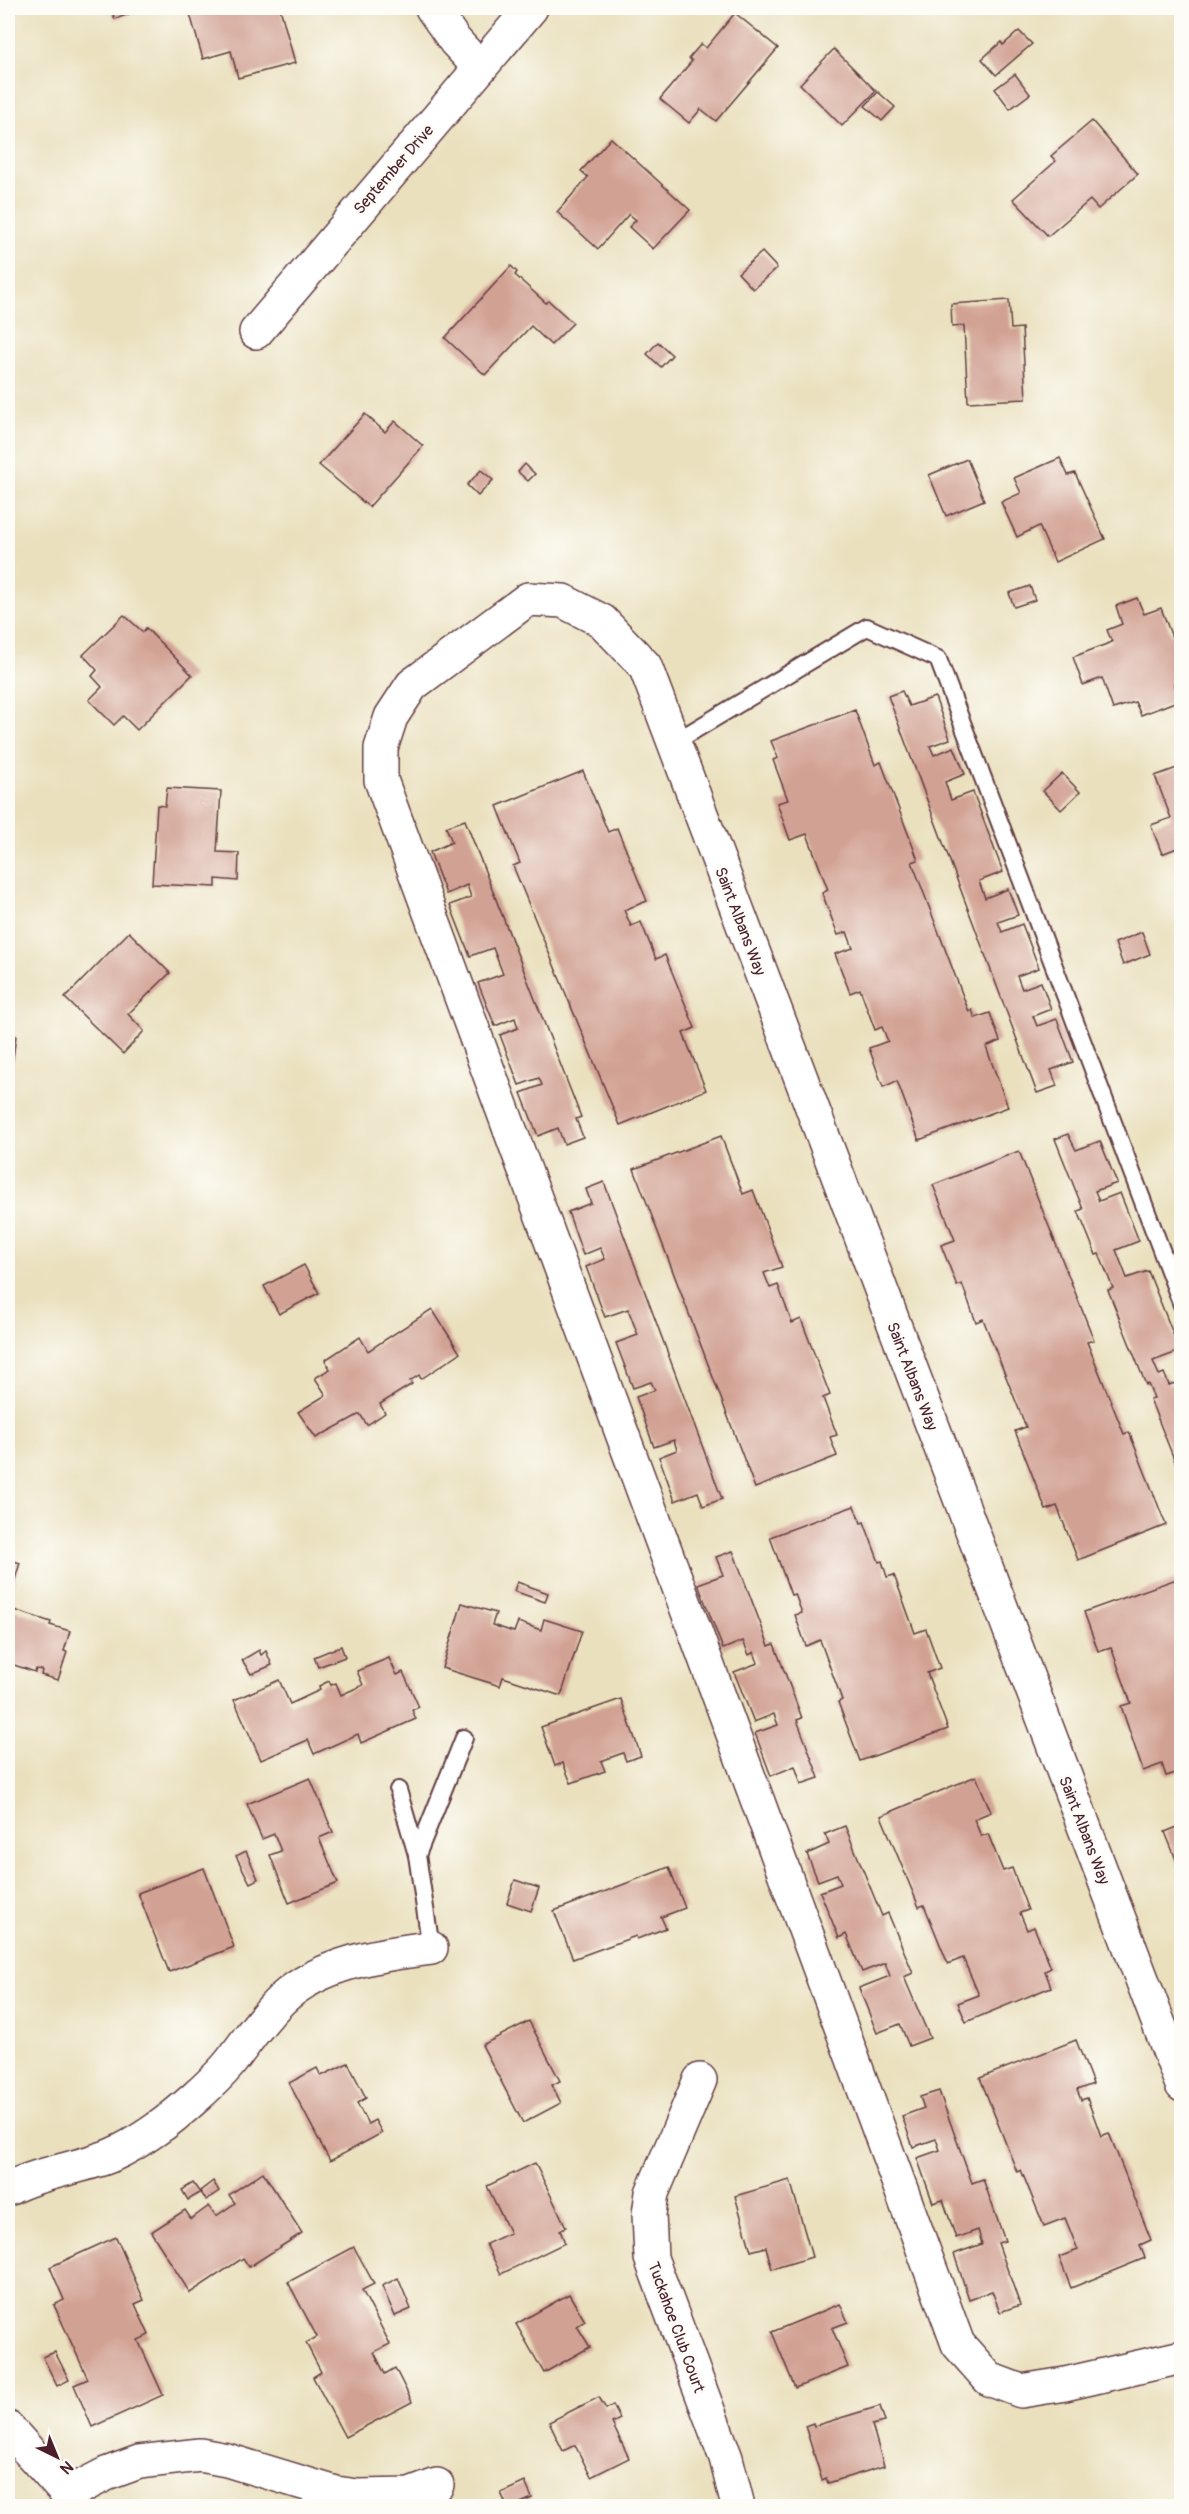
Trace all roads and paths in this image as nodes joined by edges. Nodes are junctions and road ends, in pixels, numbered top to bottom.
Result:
1 (432, 8) edge
2 (531, 8) edge
3 (480, 68) junction
4 (256, 332) dead end
5 (673, 742) junction
6 (1182, 1305) edge
7 (464, 1738) dead end
8 (398, 1790) dead end
9 (417, 1855) junction
10 (431, 1948) joint
11 (700, 2080) dead end
12 (1182, 2085) edge
13 (8, 2189) edge
14 (1182, 2357) edge
15 (9, 2432) edge
16 (436, 2486) dead end
17 (69, 2500) edge
18 (738, 2506) edge

1 - 3 street
2 - 3 street, September Drive
3 - 4 street, September Drive
5 - 6 lane
5 - 12 street, Saint Albans Way
5 - 14 street, Saint Albans Way
7 - 9 lane
8 - 9 lane
9 - 10 lane
10 - 13 street
11 - 18 street, Tuckahoe Club Court
15 - 17 street
16 - 17 street

